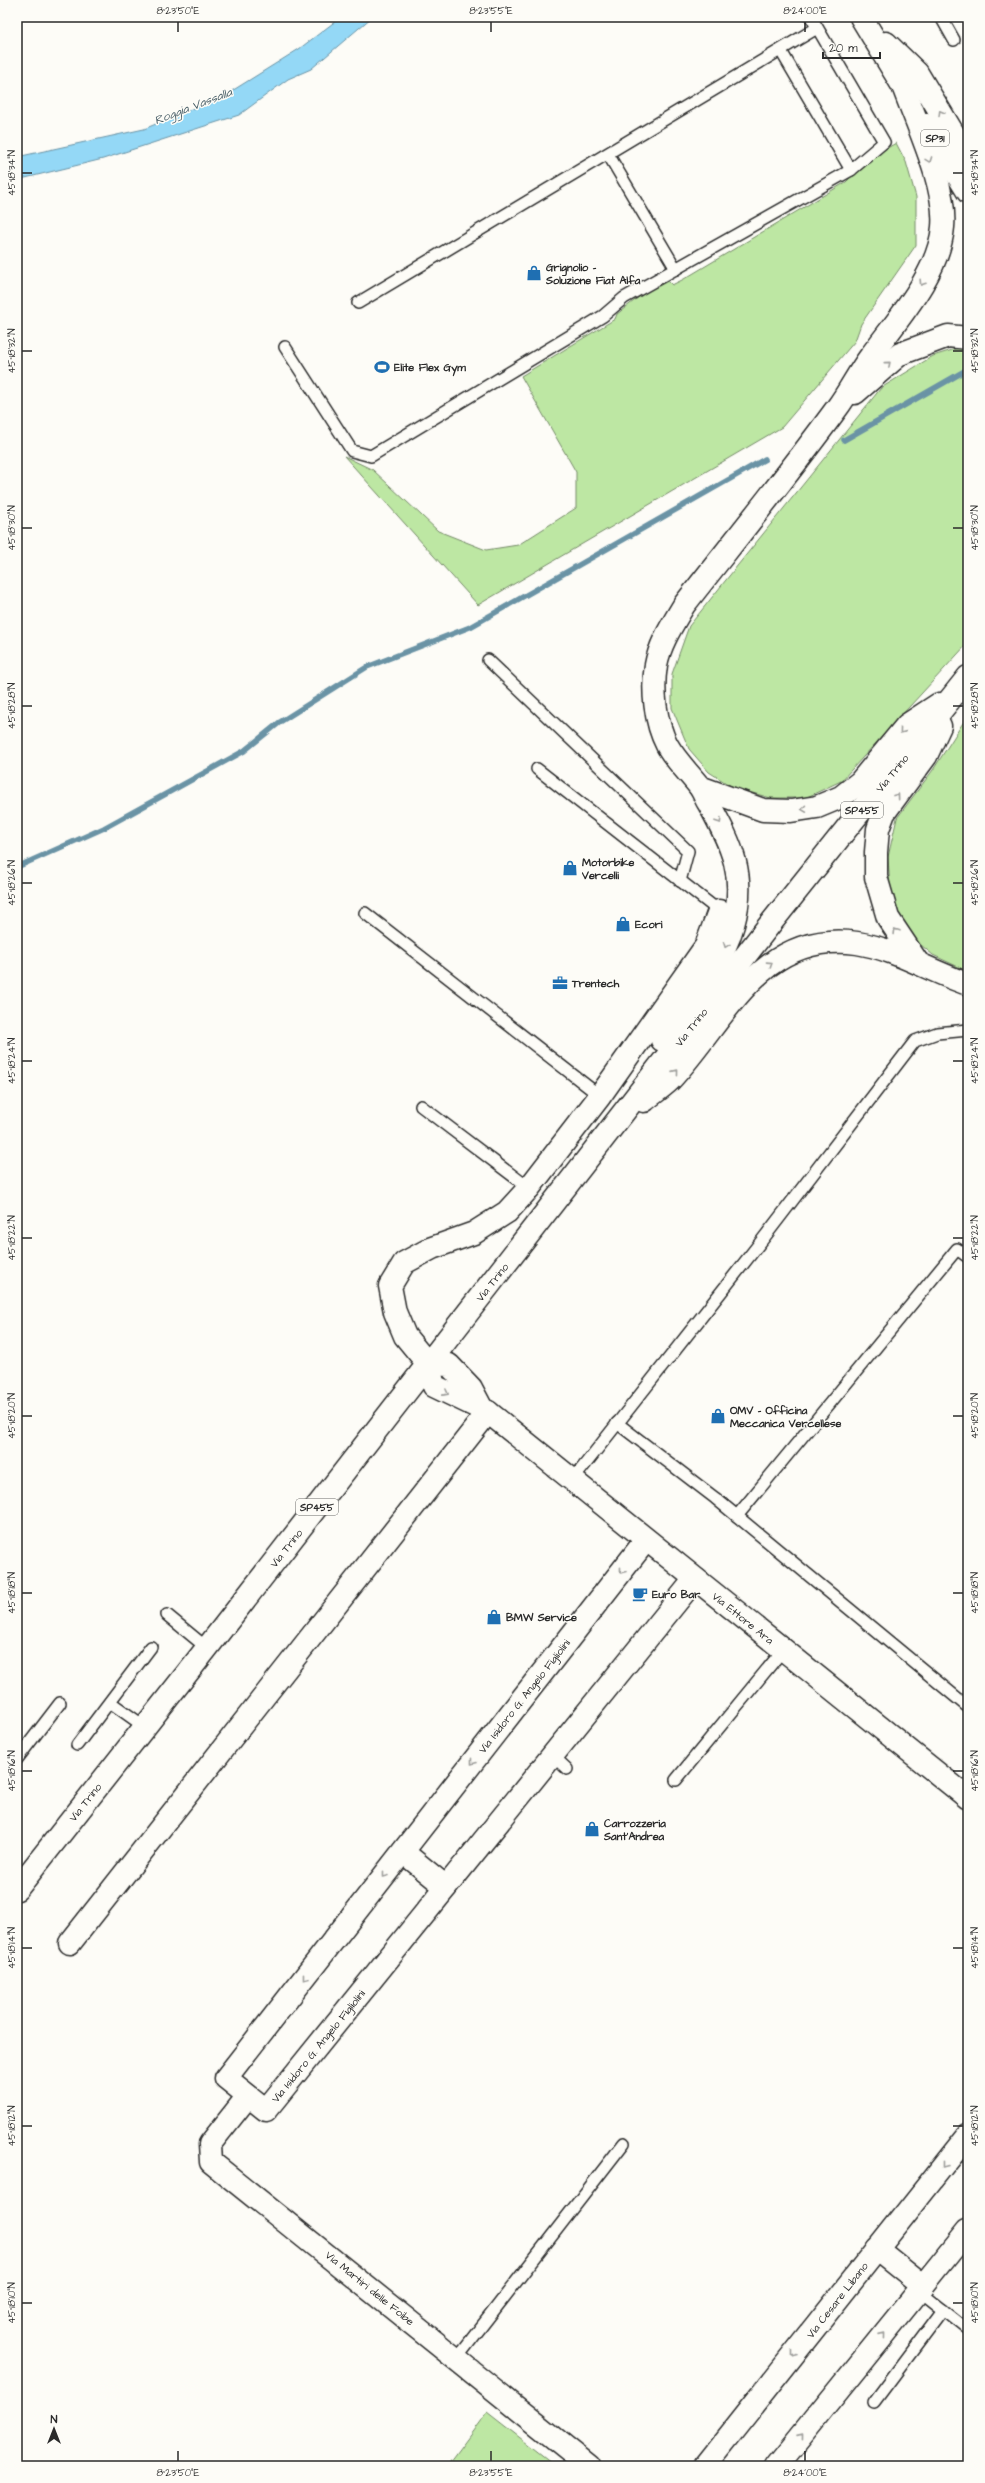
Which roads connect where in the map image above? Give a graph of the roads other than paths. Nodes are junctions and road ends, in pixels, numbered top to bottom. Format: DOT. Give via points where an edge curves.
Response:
graph roads {
  1 [pos="811,17"];
  2 [pos="941,17"];
  3 [pos="863,20"];
  4 [pos="817,28"];
  5 [pos="954,40"];
  6 [pos="781,51"];
  7 [pos="902,84"];
  8 [pos="608,154"];
  9 [pos="968,158"];
  10 [pos="851,170"];
  11 [pos="968,192"];
  12 [pos="676,269"];
  13 [pos="358,303"];
  14 [pos="968,338"];
  15 [pos="285,347"];
  16 [pos="837,408"];
  17 [pos="488,660"];
  18 [pos="962,685"];
  19 [pos="537,769"];
  20 [pos="700,787"];
  21 [pos="680,881"];
  22 [pos="719,911"];
  23 [pos="365,913"];
  24 [pos="918,963"];
  25 [pos="968,984"];
  26 [pos="968,1030"];
  27 [pos="600,1096"];
  28 [pos="421,1106"];
  29 [pos="615,1125"];
  30 [pos="529,1188"];
  31 [pos="968,1257"];
  32 [pos="428,1364"];
  33 [pos="485,1409"];
  34 [pos="617,1423"];
  35 [pos="572,1481"];
  36 [pos="737,1516"];
  37 [pos="646,1540"];
  38 [pos="694,1579"];
  39 [pos="167,1615"];
  40 [pos="151,1647"];
  41 [pos="207,1648"];
  42 [pos="783,1650"];
  43 [pos="110,1702"];
  44 [pos="60,1703"];
  45 [pos="968,1707"];
  46 [pos="145,1727"];
  47 [pos="77,1745"];
  48 [pos="17,1759"];
  49 [pos="676,1780"];
  50 [pos="968,1798"];
  51 [pos="403,1852"];
  52 [pos="446,1887"];
  53 [pos="17,1889"];
  54 [pos="70,1943"];
  55 [pos="248,2096"];
  56 [pos="968,2135"];
  57 [pos="624,2143"];
  58 [pos="968,2230"];
  59 [pos="877,2249"];
  60 [pos="921,2288"];
  61 [pos="943,2310"];
  62 [pos="968,2330"];
  63 [pos="457,2358"];
  64 [pos="874,2402"];
  65 [pos="589,2466"];
  66 [pos="705,2466"];
  67 [pos="777,2466"];
  1 -- 4 [label="lane"];
  2 -- 5 [label="lane"];
  3 -- 7 [label="street, SP31"];
  9 -- 3 [label="street, one-way" via="918,73"];
  4 -- 6 [label="lane"];
  4 -- 10 [label="lane" via="884,142"];
  6 -- 8 [label="lane"];
  6 -- 10 [label="lane"];
  7 -- 11 [label="street, SP31"];
  7 -- 16 [label="street, one-way" via="939,186 944,227 939,252 902,313"];
  8 -- 12 [label="lane"];
  8 -- 13 [label="lane"];
  10 -- 12 [label="lane"];
  12 -- 15 [label="lane" via="624,298 602,316 371,456 352,451"];
  16 -- 14 [label="street, one-way" via="900,354 948,336"];
  16 -- 20 [label="street" via="684,605 666,636 656,664 654,692 658,716 667,744 681,766"];
  17 -- 21 [label="lane" via="688,851"];
  18 -- 20 [label="street, one-way" via="907,725 860,782 841,797 817,807 791,811 763,810"];
  24 -- 18 [label="street, one-way" via="897,933 881,898 876,877 878,829 884,813 926,756"];
  18 -- 29 [label="street, Via Trino / SP455" via="767,928"];
  19 -- 21 [label="lane"];
  20 -- 29 [label="street, one-way" via="722,825 738,872 738,899 734,925 723,953 645,1062"];
  21 -- 22 [label="lane"];
  22 -- 27 [label="street" via="706,946"];
  23 -- 27 [label="lane"];
  24 -- 25 [label="street" via="940,975"];
  29 -- 24 [label="street, one-way" via="669,1080 751,979 769,964 791,952 833,942 857,944"];
  26 -- 34 [label="lane" via="937,1033 915,1041 764,1239"];
  27 -- 30 [label="street"];
  28 -- 30 [label="lane"];
  29 -- 32 [label="street, Via Trino / SP455"];
  30 -- 32 [label="street" via="506,1212 474,1233 432,1248 404,1263 390,1286 395,1312 405,1336"];
  31 -- 36 [label="lane" via="957,1248"];
  32 -- 33 [label="street, Via Ettore Ara" via="434,1386 460,1400"];
  32 -- 41 [label="street, Via Trino / SP455"];
  33 -- 35 [label="street, Via Ettore Ara"];
  33 -- 54 [label="street"];
  34 -- 35 [label="lane"];
  34 -- 36 [label="lane"];
  35 -- 37 [label="street, Via Ettore Ara"];
  36 -- 45 [label="lane"];
  37 -- 38 [label="street, Via Ettore Ara"];
  37 -- 51 [label="street, Via Isidoro G. Angelo Figliolini, one-way"];
  38 -- 42 [label="street, Via Ettore Ara"];
  38 -- 52 [label="street, Via Isidoro G. Angelo Figliolini" via="560,1762"];
  39 -- 41 [label="lane"];
  40 -- 43 [label="lane"];
  41 -- 46 [label="street, Via Trino / SP455"];
  42 -- 49 [label="lane"];
  42 -- 50 [label="street, Via Ettore Ara"];
  43 -- 46 [label="lane"];
  43 -- 47 [label="lane"];
  44 -- 48 [label="lane"];
  46 -- 53 [label="street, Via Trino / SP455"];
  51 -- 52 [label="street"];
  51 -- 55 [label="street, Via Isidoro G. Angelo Figliolini, one-way" via="226,2078"];
  52 -- 55 [label="street, Via Isidoro G. Angelo Figliolini" via="266,2110"];
  55 -- 63 [label="street, Via Martiri delle Foibe" via="210,2144 211,2162"];
  56 -- 59 [label="street, Via Cesare Libano, one-way"];
  57 -- 63 [label="lane"];
  58 -- 60 [label="street"];
  59 -- 60 [label="street"];
  59 -- 66 [label="street, Via Cesare Libano, one-way"];
  60 -- 61 [label="lane"];
  67 -- 60 [label="street, one-way"];
  61 -- 62 [label="lane"];
  61 -- 64 [label="lane"];
  63 -- 65 [label="street, Via Martiri delle Foibe"];
}
